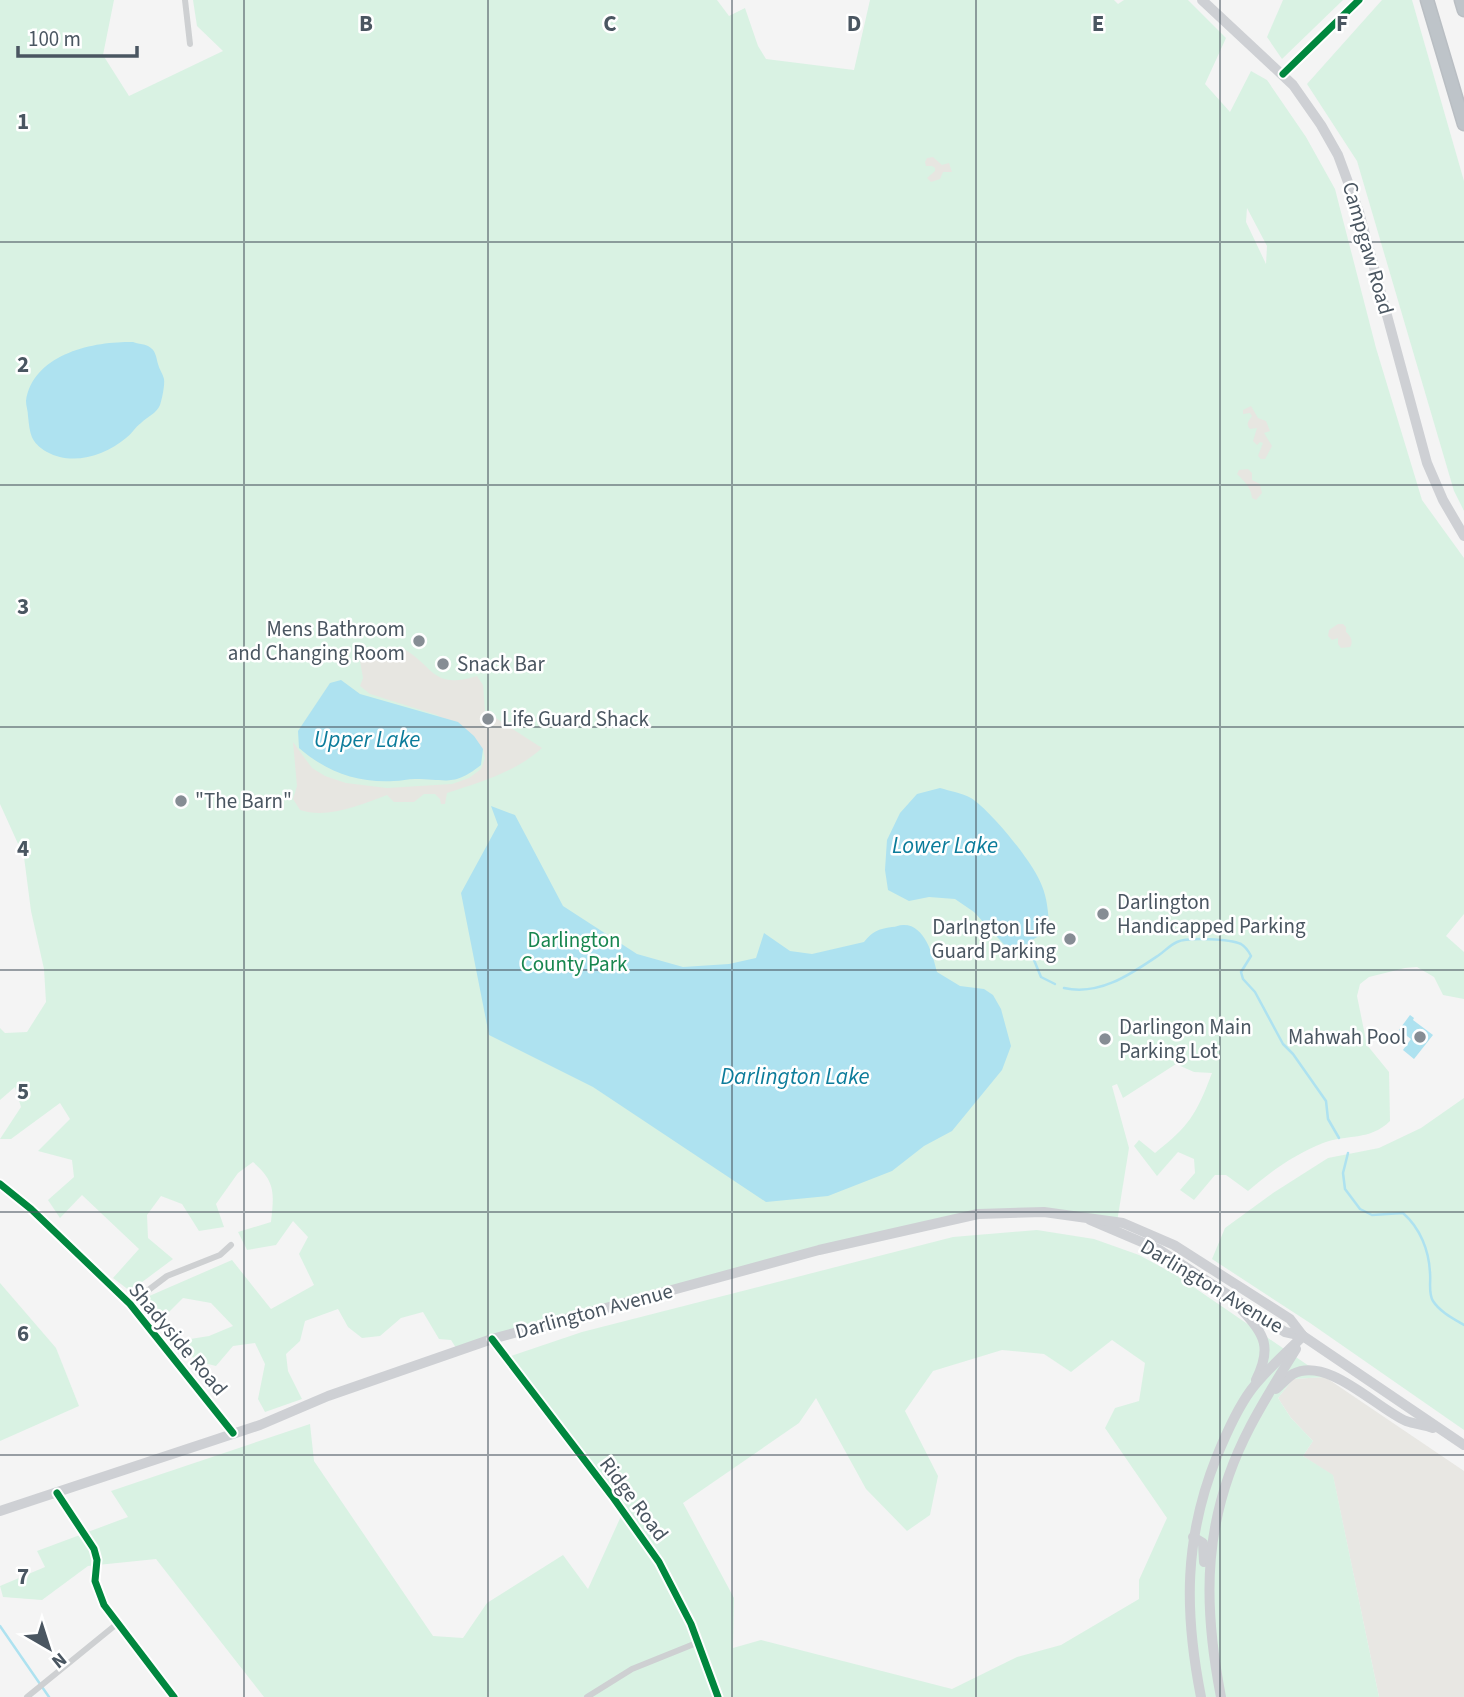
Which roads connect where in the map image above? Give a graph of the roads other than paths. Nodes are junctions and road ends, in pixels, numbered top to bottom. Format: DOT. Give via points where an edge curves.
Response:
graph roads {
  1 [pos="185,0"];
  2 [pos="1202,0"];
  3 [pos="1359,0"];
  4 [pos="1427,0"];
  5 [pos="1461,0"];
  6 [pos="1464,10"];
  7 [pos="190,44"];
  8 [pos="1283,74"];
  9 [pos="1464,124"];
  10 [pos="1464,536"];
  11 [pos="0,1184"];
  12 [pos="1083,1217"];
  13 [pos="231,1245"];
  14 [pos="1232,1299"];
  15 [pos="130,1304"];
  16 [pos="1303,1336"];
  17 [pos="492,1339"];
  18 [pos="1253,1387"];
  19 [pos="1249,1428"];
  20 [pos="1441,1429"];
  21 [pos="233,1433"];
  22 [pos="1464,1445"];
  23 [pos="57,1493"];
  24 [pos="0,1511"];
  25 [pos="1217,1518"];
  26 [pos="1193,1537"];
  27 [pos="1208,1602"];
  28 [pos="118,1623"];
  29 [pos="699,1642"];
  30 [pos="591,1696"];
  31 [pos="27,1697"];
  32 [pos="174,1697"];
  33 [pos="718,1697"];
  34 [pos="1201,1697"];
  35 [pos="1221,1697"];
  1 -- 7 [label="street"];
  2 -- 8 [label="main road, Campgaw Road"];
  3 -- 8 [label="street"];
  4 -- 9 [label="highway"];
  5 -- 6 [label="highway"];
  8 -- 10 [label="main road, Campgaw Road" via="1321,125 1346,173 1427,463"];
  11 -- 15 [label="street, Shadyside Road"];
  12 -- 14 [label="main road, Darlington Avenue" via="1158,1249"];
  12 -- 16 [label="main road, Darlington Avenue" via="1123,1223 1174,1245 1290,1320"];
  12 -- 17 [label="main road, Darlington Avenue" via="1000,1212 956,1217"];
  13 -- 15 [label="street" via="220,1255 167,1276"];
  14 -- 16 [label="main road, Darlington Avenue" via="1285,1332"];
  14 -- 18 [label="main road" via="1263,1336 1265,1356"];
  15 -- 21 [label="street, Shadyside Road"];
  16 -- 18 [label="main road"];
  16 -- 19 [label="main road"];
  16 -- 20 [label="main road, Darlington Avenue"];
  17 -- 21 [label="main road, Darlington Avenue"];
  17 -- 29 [label="main road, Ridge Road" via="659,1562"];
  18 -- 26 [label="main road" via="1206,1484"];
  19 -- 20 [label="main road" via="1276,1389 1306,1370 1323,1371 1406,1421"];
  19 -- 25 [label="main road"];
  20 -- 22 [label="main road, Darlington Avenue"];
  21 -- 23 [label="main road, Darlington Avenue"];
  23 -- 24 [label="main road, Darlington Avenue"];
  23 -- 28 [label="street" via="94,1549 95,1581"];
  25 -- 26 [label="main road"];
  25 -- 27 [label="main road"];
  26 -- 27 [label="main road" via="1203,1543 1203,1590"];
  26 -- 34 [label="main road" via="1190,1631"];
  27 -- 35 [label="main road"];
  28 -- 31 [label="street"];
  28 -- 32 [label="street"];
  29 -- 30 [label="street" via="632,1669"];
  29 -- 33 [label="main road, Ridge Road"];
}
